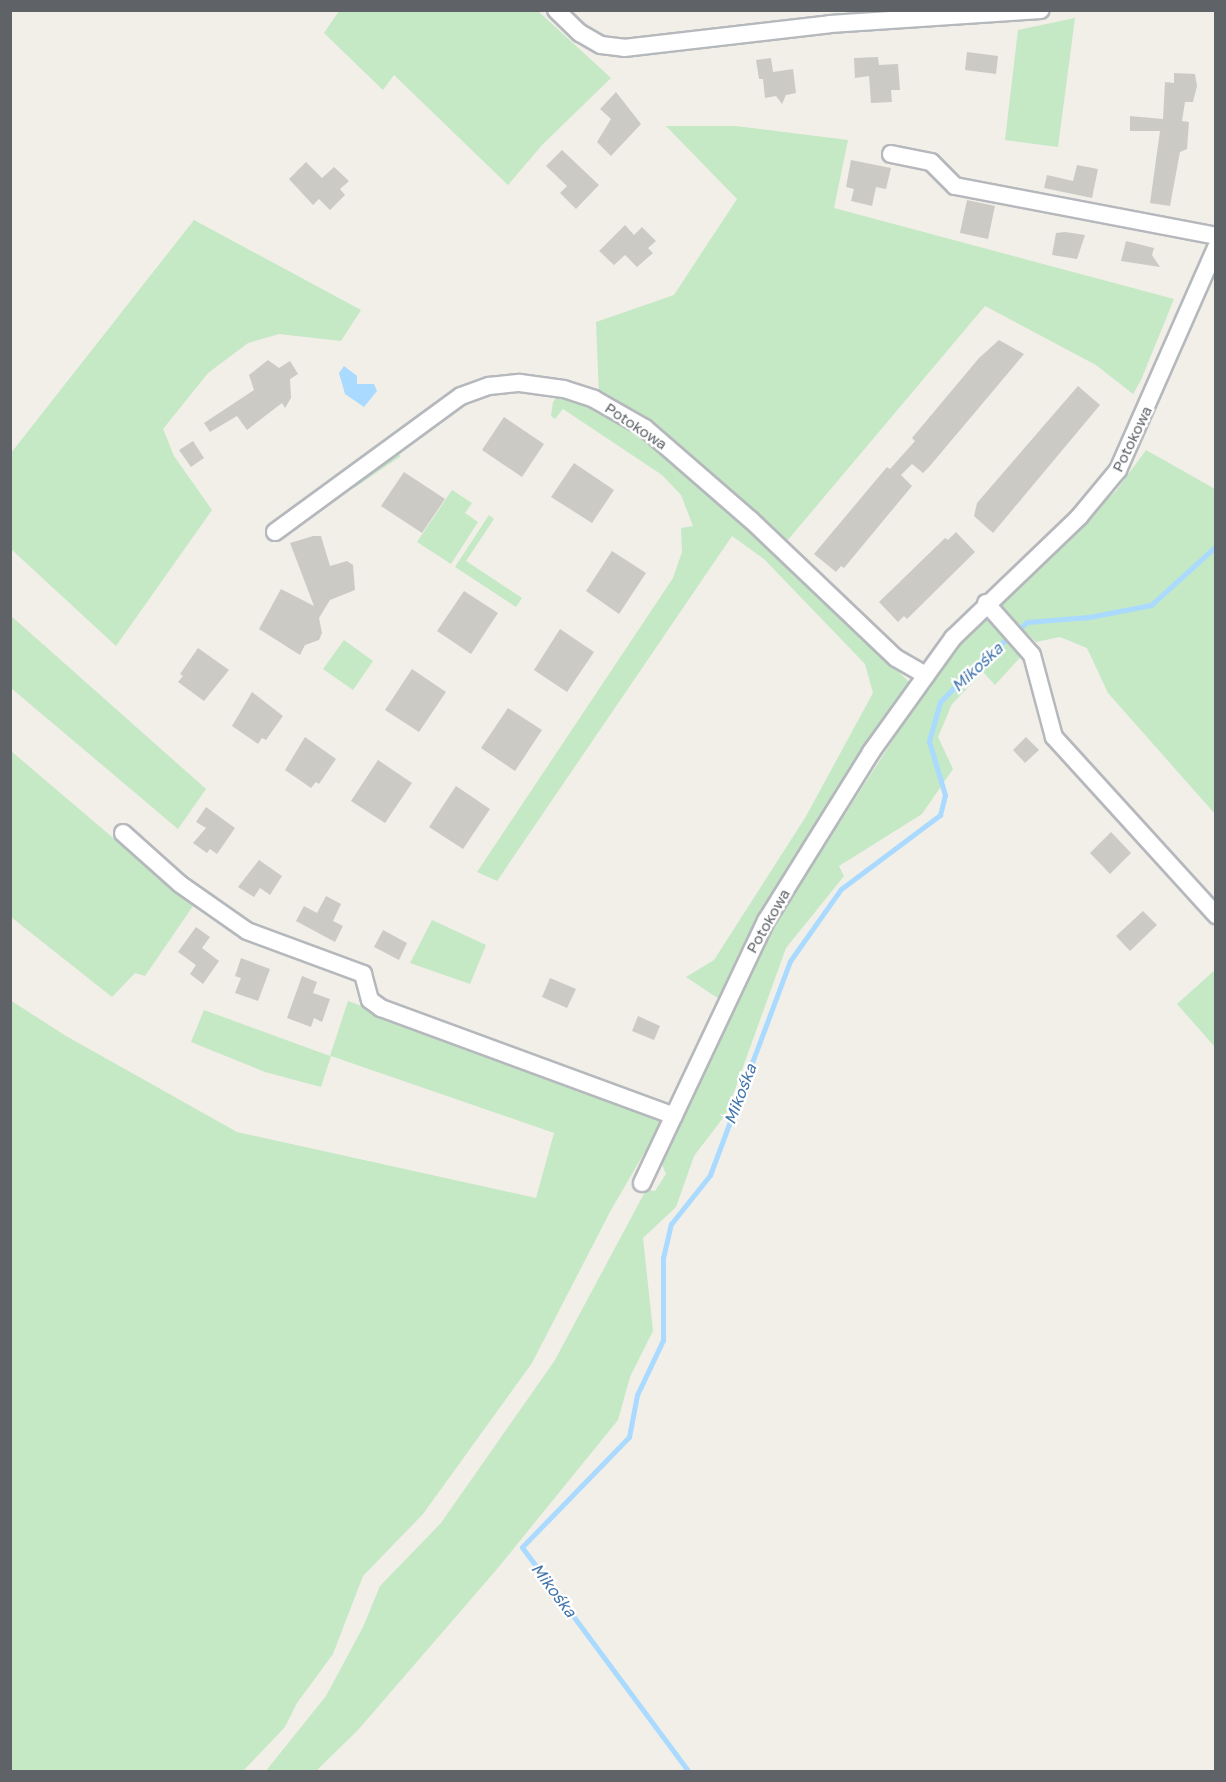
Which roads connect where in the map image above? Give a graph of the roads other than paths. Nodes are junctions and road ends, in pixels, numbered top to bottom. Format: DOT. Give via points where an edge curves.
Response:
graph roads {
  1 [pos="556,10"];
  2 [pos="1041,10"];
  3 [pos="891,154"];
  4 [pos="1215,236"];
  5 [pos="1215,248"];
  6 [pos="275,532"];
  7 [pos="986,603"];
  8 [pos="924,674"];
  9 [pos="123,833"];
  10 [pos="1215,915"];
  11 [pos="674,1116"];
  12 [pos="642,1183"];
  1 -- 2 [label="street" via="580,33 601,45 624,48 830,24"];
  3 -- 4 [label="street" via="931,162 955,186"];
  5 -- 7 [label="street, Potokowa" via="1118,470 1079,517"];
  6 -- 8 [label="street, Potokowa" via="461,396 489,386 520,382 564,389 603,403 645,428 751,520 896,657"];
  7 -- 8 [label="street, Potokowa"];
  7 -- 10 [label="street" via="1032,655 1054,737"];
  8 -- 11 [label="street, Potokowa" via="766,921"];
  9 -- 11 [label="street" via="180,884 247,931 363,974 370,1000 381,1008"];
  11 -- 12 [label="street, Potokowa"];
}
